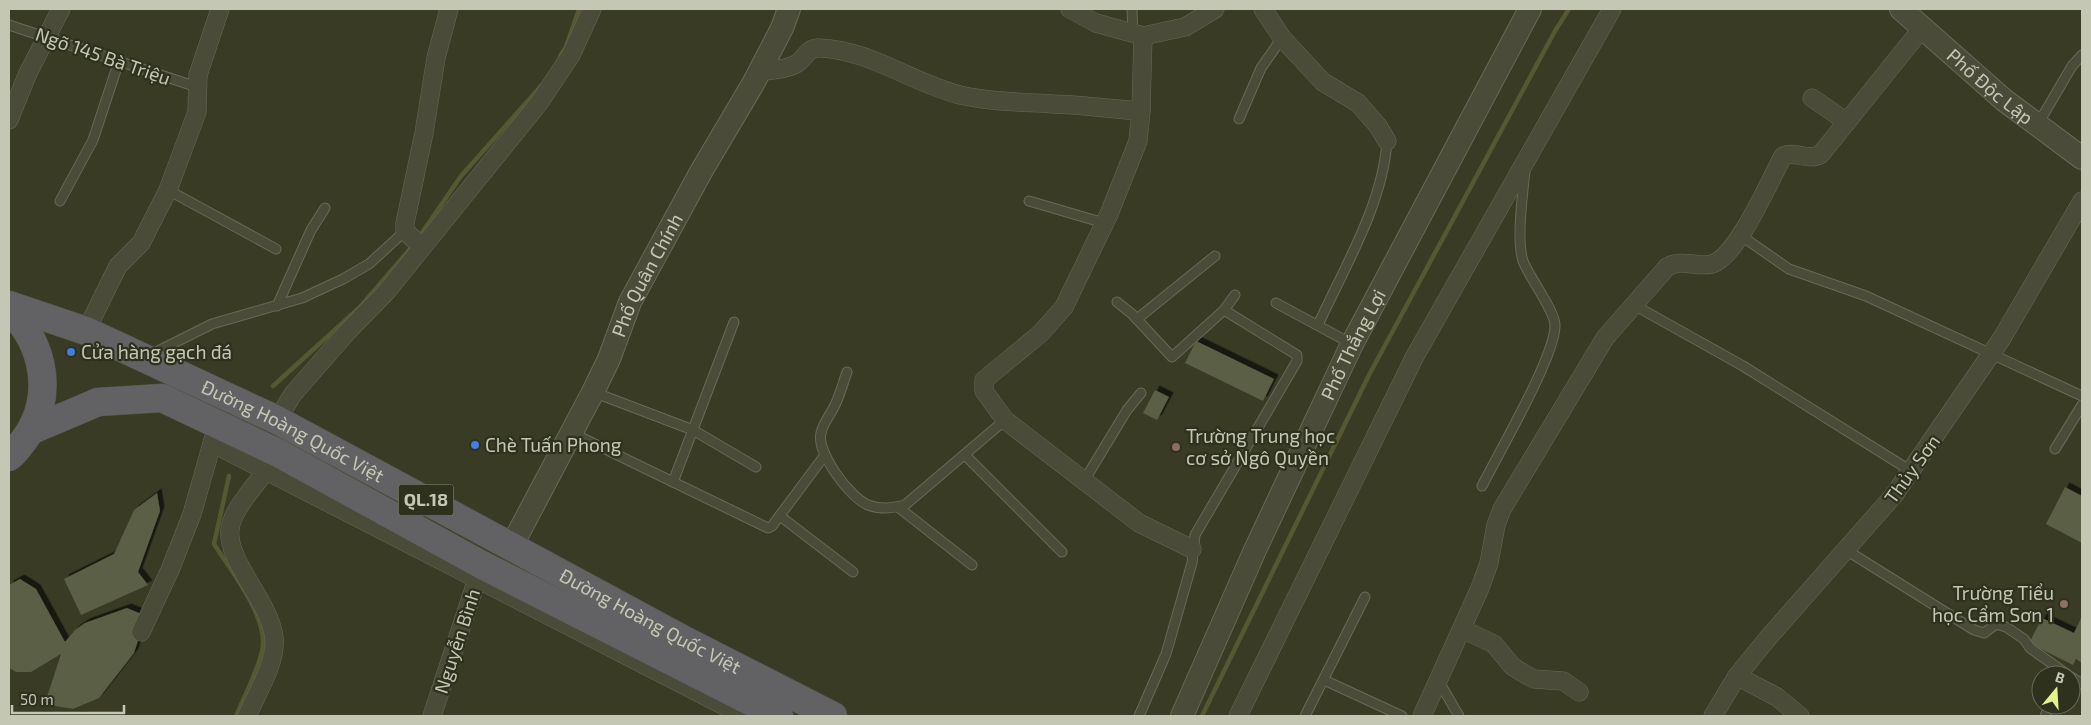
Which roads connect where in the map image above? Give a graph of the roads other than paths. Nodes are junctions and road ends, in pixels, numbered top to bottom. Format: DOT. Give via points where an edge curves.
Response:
graph roads {
  1 [pos="61,9"];
  2 [pos="220,9"];
  3 [pos="449,9"];
  4 [pos="592,9"];
  5 [pos="788,9"];
  6 [pos="1070,9"];
  7 [pos="1132,9"];
  8 [pos="1215,9"];
  9 [pos="1263,9"];
  10 [pos="1530,9"];
  11 [pos="1612,9"];
  12 [pos="1901,9"];
  13 [pos="9,24"];
  14 [pos="1923,28"];
  15 [pos="1138,35"];
  16 [pos="46,37"];
  17 [pos="1282,38"];
  18 [pos="2082,55"];
  19 [pos="119,61"];
  20 [pos="759,72"];
  21 [pos="197,87"];
  22 [pos="1812,98"];
  23 [pos="1141,112"];
  24 [pos="1239,119"];
  25 [pos="9,120"];
  26 [pos="1847,122"];
  27 [pos="2038,125"];
  28 [pos="1387,141"];
  29 [pos="1526,157"];
  30 [pos="2082,158"];
  31 [pos="168,190"];
  32 [pos="60,201"];
  33 [pos="1029,201"];
  34 [pos="2082,201"];
  35 [pos="325,208"];
  36 [pos="1104,223"];
  37 [pos="1740,235"];
  38 [pos="414,241"];
  39 [pos="276,249"];
  40 [pos="1215,256"];
  41 [pos="1235,295"];
  42 [pos="1117,302"];
  43 [pos="1276,303"];
  44 [pos="9,305"];
  45 [pos="1634,305"];
  46 [pos="277,306"];
  47 [pos="9,310"];
  48 [pos="1224,310"];
  49 [pos="1137,319"];
  50 [pos="734,322"];
  51 [pos="1318,325"];
  52 [pos="86,331"];
  53 [pos="1352,344"];
  54 [pos="1991,354"];
  55 [pos="145,357"];
  56 [pos="847,372"];
  57 [pos="593,392"];
  58 [pos="1141,394"];
  59 [pos="2082,396"];
  60 [pos="2082,405"];
  61 [pos="277,420"];
  62 [pos="1005,420"];
  63 [pos="32,430"];
  64 [pos="693,430"];
  65 [pos="215,433"];
  66 [pos="572,433"];
  67 [pos="2055,448"];
  68 [pos="825,455"];
  69 [pos="965,455"];
  70 [pos="9,457"];
  71 [pos="272,462"];
  72 [pos="756,467"];
  73 [pos="1911,472"];
  74 [pos="1084,481"];
  75 [pos="673,482"];
  76 [pos="1482,486"];
  77 [pos="898,507"];
  78 [pos="780,516"];
  79 [pos="512,545"];
  80 [pos="1192,550"];
  81 [pos="1846,550"];
  82 [pos="1062,552"];
  83 [pos="972,565"];
  84 [pos="479,572"];
  85 [pos="852,572"];
  86 [pos="1365,597"];
  87 [pos="1462,629"];
  88 [pos="141,632"];
  89 [pos="2053,665"];
  90 [pos="1737,676"];
  91 [pos="1324,680"];
  92 [pos="1438,680"];
  93 [pos="1579,692"];
  94 [pos="437,714"];
  95 [pos="247,716"];
  96 [pos="744,716"];
  97 [pos="779,716"];
  98 [pos="833,716"];
  99 [pos="1139,716"];
  100 [pos="1182,716"];
  101 [pos="1238,716"];
  102 [pos="1305,716"];
  103 [pos="1402,716"];
  104 [pos="1422,716"];
  105 [pos="1459,716"];
  106 [pos="1712,716"];
  107 [pos="1800,716"];
  1 -- 16 [label="street"];
  2 -- 21 [label="street"];
  3 -- 38 [label="street" via="436,58"];
  4 -- 38 [label="street" via="571,55 539,103"];
  5 -- 20 [label="street, Phố Quân Chính"];
  6 -- 15 [label="street" via="1096,23"];
  7 -- 15 [label="lane"];
  8 -- 15 [label="street" via="1185,27"];
  9 -- 17 [label="street"];
  10 -- 53 [label="street, Phố Thắng Lợi"];
  11 -- 29 [label="street"];
  12 -- 14 [label="street, Phố Độc Lập"];
  13 -- 16 [label="lane, Ngõ 145 Bà Triệu"];
  14 -- 26 [label="street"];
  14 -- 27 [label="street, Phố Độc Lập" via="2004,100"];
  15 -- 23 [label="street"];
  16 -- 19 [label="lane, Ngõ 145 Bà Triệu"];
  16 -- 25 [label="street"];
  17 -- 24 [label="lane" via="1261,68"];
  17 -- 28 [label="street" via="1323,82 1358,103"];
  18 -- 27 [label="lane" via="2072,66"];
  19 -- 21 [label="lane, Ngõ 145 Bà Triệu"];
  19 -- 32 [label="lane" via="93,140"];
  20 -- 23 [label="street" via="791,66 810,50 819,48 873,60 924,84 960,94 1025,104"];
  20 -- 57 [label="street, Phố Quân Chính" via="630,302"];
  21 -- 31 [label="street" via="197,112"];
  22 -- 26 [label="street"];
  23 -- 36 [label="street" via="1138,141"];
  26 -- 37 [label="street" via="1817,157 1783,156"];
  27 -- 30 [label="street, Phố Độc Lập"];
  28 -- 51 [label="lane" via="1386,164 1372,206"];
  29 -- 76 [label="lane" via="1522,259 1556,322 1555,335 1543,366"];
  29 -- 101 [label="street" via="1415,356"];
  31 -- 39 [label="lane"];
  31 -- 52 [label="street" via="141,243 118,266"];
  33 -- 36 [label="lane"];
  34 -- 54 [label="street, Thủy Sơn"];
  35 -- 46 [label="lane" via="311,230"];
  36 -- 62 [label="street" via="1064,307 1041,333 984,380 984,391"];
  37 -- 45 [label="street" via="1722,260 1711,264 1680,263 1667,267"];
  37 -- 54 [label="lane" via="1789,268 1866,296"];
  38 -- 46 [label="lane" via="302,298"];
  38 -- 61 [label="street" via="387,291 293,394"];
  40 -- 49 [label="lane"];
  41 -- 48 [label="lane"];
  42 -- 49 [label="lane"];
  43 -- 51 [label="lane"];
  44 -- 52 [label="highway, Đường Hoàng Quốc Việt / QL.18"];
  45 -- 73 [label="lane" via="1743,366"];
  45 -- 87 [label="street" via="1590,361 1502,509 1489,564"];
  46 -- 55 [label="lane" via="212,324"];
  47 -- 63 [label="highway, QL.18" via="36,346 43,374 41,403"];
  48 -- 49 [label="lane" via="1172,357"];
  48 -- 80 [label="lane" via="1297,355 1297,361 1195,535"];
  50 -- 64 [label="lane"];
  51 -- 53 [label="lane"];
  52 -- 55 [label="highway, Đường Hoàng Quốc Việt / QL.18"];
  53 -- 100 [label="street, Phố Thắng Lợi" via="1255,550"];
  54 -- 59 [label="lane"];
  54 -- 73 [label="street, Thủy Sơn"];
  55 -- 61 [label="highway, Đường Hoàng Quốc Việt / QL.18"];
  56 -- 68 [label="lane" via="820,434"];
  57 -- 64 [label="lane"];
  57 -- 66 [label="street, Phố Quân Chính"];
  58 -- 74 [label="lane" via="1127,410"];
  60 -- 67 [label="lane"];
  61 -- 79 [label="highway, Đường Hoàng Quốc Việt / QL.18"];
  62 -- 69 [label="lane"];
  62 -- 74 [label="street"];
  63 -- 65 [label="highway, Đường Hoàng Quốc Việt / QL.18" via="98,402 162,398"];
  63 -- 70 [label="highway, QL.18"];
  64 -- 72 [label="lane"];
  64 -- 75 [label="lane"];
  65 -- 71 [label="highway, Đường Hoàng Quốc Việt / QL.18"];
  65 -- 88 [label="street" via="192,514"];
  66 -- 75 [label="lane"];
  66 -- 79 [label="street, Phố Quân Chính"];
  68 -- 77 [label="lane" via="848,489 865,504 889,509"];
  68 -- 78 [label="lane"];
  69 -- 77 [label="lane" via="906,505"];
  69 -- 82 [label="lane"];
  71 -- 84 [label="highway, Đường Hoàng Quốc Việt / QL.18"];
  71 -- 95 [label="street" via="238,507 230,527 230,544 263,603 274,637 268,666"];
  73 -- 81 [label="street, Thủy Sơn"];
  74 -- 80 [label="street" via="1139,523"];
  75 -- 78 [label="lane" via="768,528"];
  77 -- 83 [label="lane"];
  78 -- 85 [label="lane"];
  79 -- 98 [label="highway, Đường Hoàng Quốc Việt / QL.18" via="686,641"];
  80 -- 99 [label="lane" via="1192,563 1166,654"];
  81 -- 89 [label="lane" via="1974,630 1984,633 1996,624 2006,627"];
  81 -- 90 [label="street, Thủy Sơn"];
  84 -- 94 [label="street, Nguyễn Bình"];
  84 -- 96 [label="street"];
  84 -- 97 [label="highway, Đường Hoàng Quốc Việt / QL.18"];
  86 -- 91 [label="lane"];
  87 -- 92 [label="street"];
  87 -- 93 [label="street" via="1494,644 1512,666 1534,679 1563,681"];
  90 -- 106 [label="street, Thủy Sơn"];
  90 -- 107 [label="street" via="1777,697"];
  91 -- 102 [label="lane"];
  91 -- 103 [label="lane"];
  92 -- 104 [label="street"];
  92 -- 105 [label="lane"];
}
